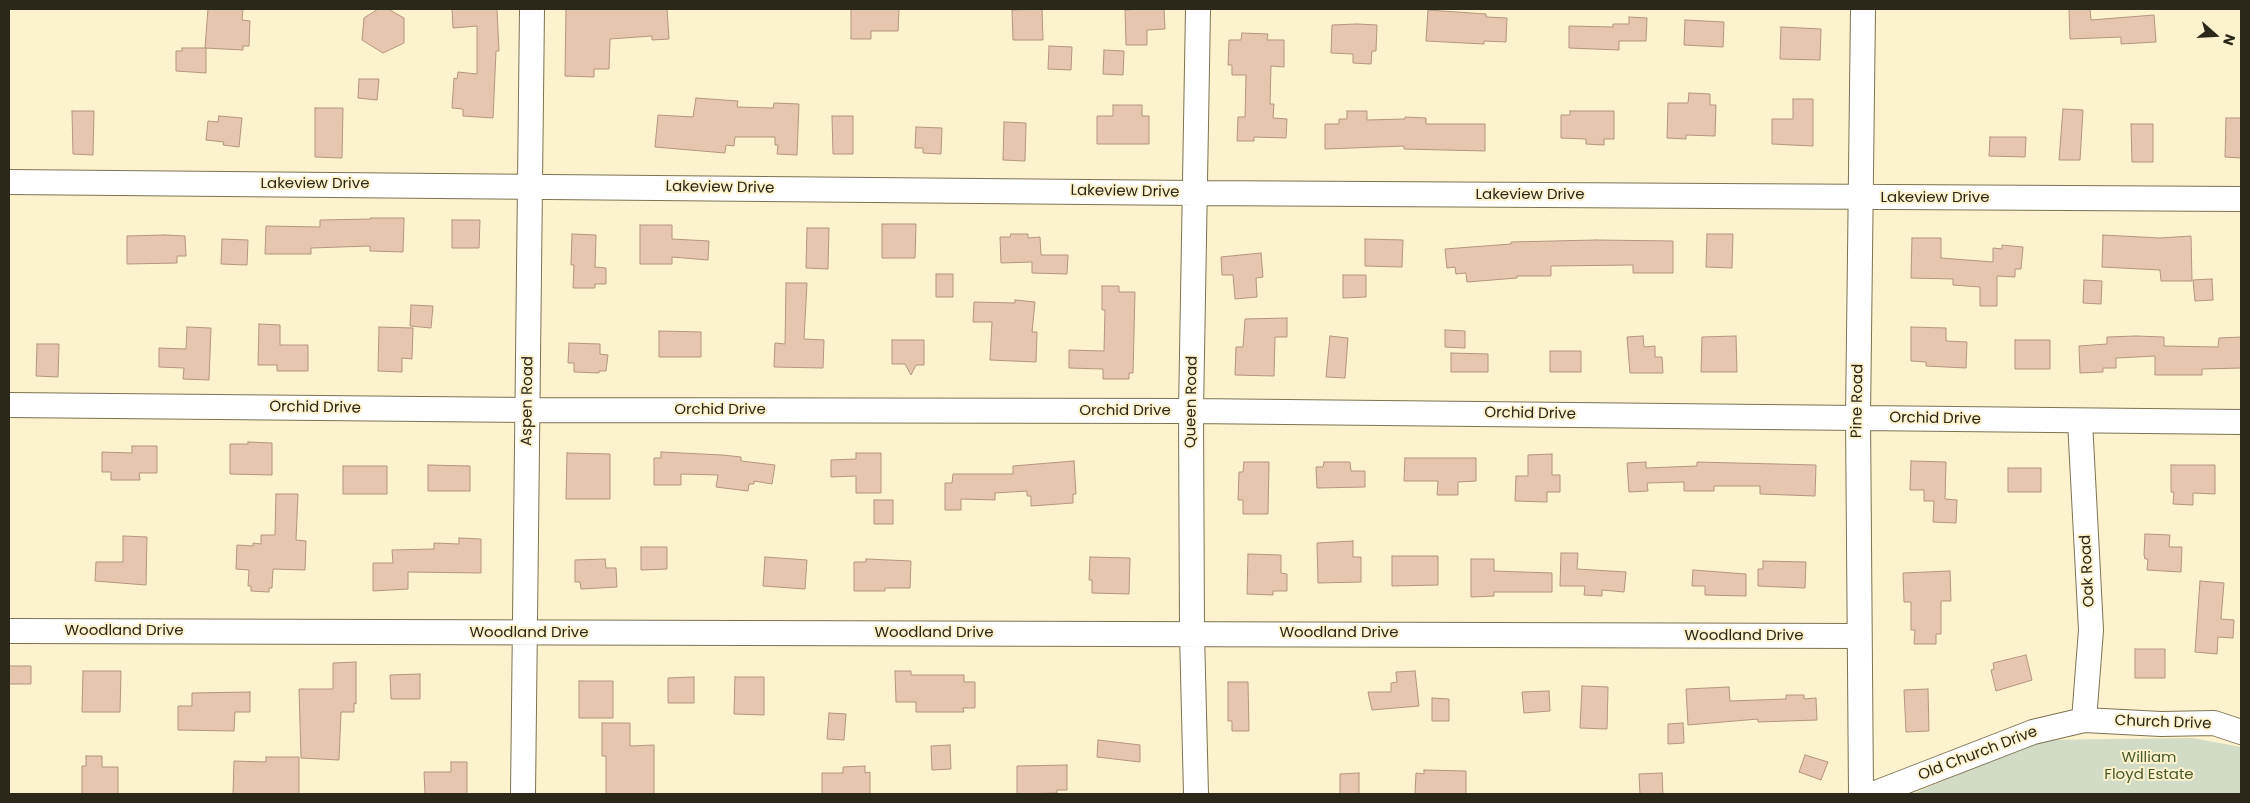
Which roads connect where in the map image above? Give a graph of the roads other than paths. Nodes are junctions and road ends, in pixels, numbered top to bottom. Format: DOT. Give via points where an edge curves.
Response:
graph roads {
  1 [pos="532,9"];
  2 [pos="1198,9"];
  3 [pos="1863,9"];
  4 [pos="9,182"];
  5 [pos="531,186"];
  6 [pos="1195,193"];
  7 [pos="1861,198"];
  8 [pos="2241,199"];
  9 [pos="9,405"];
  10 [pos="527,410"];
  11 [pos="1191,411"];
  12 [pos="1858,417"];
  13 [pos="2080,421"];
  14 [pos="2241,422"];
  15 [pos="9,631"];
  16 [pos="526,633"];
  17 [pos="1192,633"];
  18 [pos="1859,636"];
  19 [pos="2084,720"];
  20 [pos="2241,732"];
  21 [pos="523,794"];
  22 [pos="1196,794"];
  23 [pos="1861,794"];
  24 [pos="1873,794"];
  1 -- 5 [label="street, Aspen Road"];
  2 -- 6 [label="street, Queen Road"];
  3 -- 7 [label="street, Pine Road"];
  4 -- 5 [label="street, Lakeview Drive"];
  5 -- 6 [label="street, Lakeview Drive"];
  5 -- 10 [label="street, Aspen Road"];
  6 -- 7 [label="street, Lakeview Drive"];
  6 -- 11 [label="street, Queen Road"];
  7 -- 8 [label="street, Lakeview Drive"];
  7 -- 12 [label="street, Pine Road"];
  9 -- 10 [label="street, Orchid Drive"];
  10 -- 11 [label="street, Orchid Drive"];
  10 -- 16 [label="street, Aspen Road"];
  11 -- 12 [label="street, Orchid Drive"];
  11 -- 17 [label="street, Queen Road"];
  12 -- 13 [label="street, Orchid Drive"];
  12 -- 18 [label="street, Pine Road"];
  13 -- 14 [label="street, Orchid Drive"];
  13 -- 19 [label="street, Oak Road" via="2091,630"];
  15 -- 16 [label="street, Woodland Drive"];
  16 -- 17 [label="street, Woodland Drive"];
  16 -- 21 [label="street, Aspen Road"];
  17 -- 18 [label="street, Woodland Drive"];
  17 -- 22 [label="street, Queen Road"];
  18 -- 23 [label="street, Pine Road"];
  19 -- 20 [label="street, Church Drive" via="2214,724"];
  19 -- 24 [label="street, Old Church Drive" via="2033,732"];
}
